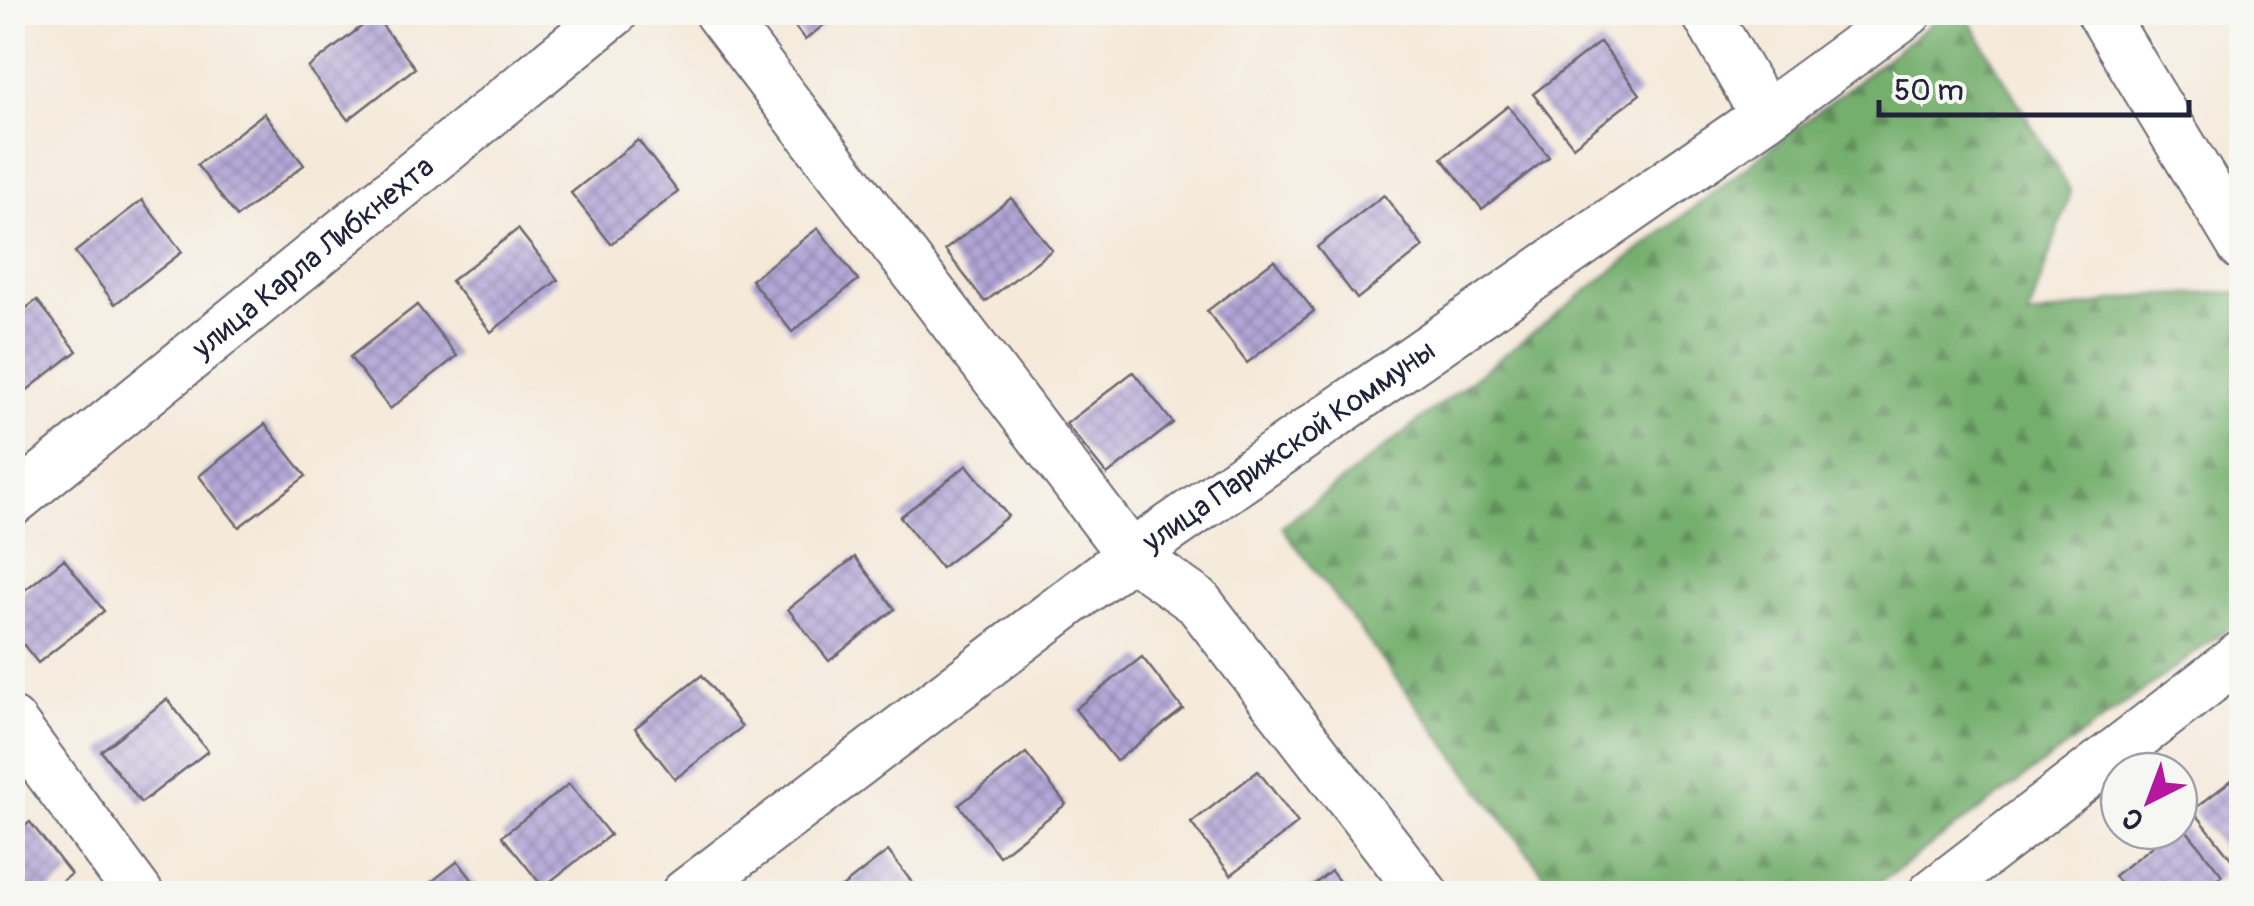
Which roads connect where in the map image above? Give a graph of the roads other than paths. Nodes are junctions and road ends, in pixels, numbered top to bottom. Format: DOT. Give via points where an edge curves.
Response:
graph roads {
  1 [pos="614,12"];
  2 [pos="718,12"];
  3 [pos="1705,12"];
  4 [pos="1908,12"];
  5 [pos="2100,12"];
  6 [pos="1765,116"];
  7 [pos="2242,246"];
  8 [pos="12,502"];
  9 [pos="1131,556"];
  10 [pos="2242,655"];
  11 [pos="12,722"];
  12 [pos="139,894"];
  13 [pos="684,894"];
  14 [pos="1424,894"];
  15 [pos="1932,894"];
  1 -- 8 [label="street, улица Карла Либкнехта"];
  2 -- 9 [label="street"];
  3 -- 6 [label="street"];
  4 -- 6 [label="street, улица Парижской Коммуны"];
  5 -- 7 [label="street"];
  6 -- 9 [label="street, улица Парижской Коммуны"];
  9 -- 13 [label="street, улица Парижской Коммуны"];
  9 -- 14 [label="street" via="1198,602"];
  10 -- 15 [label="street"];
  11 -- 12 [label="street"];
}
